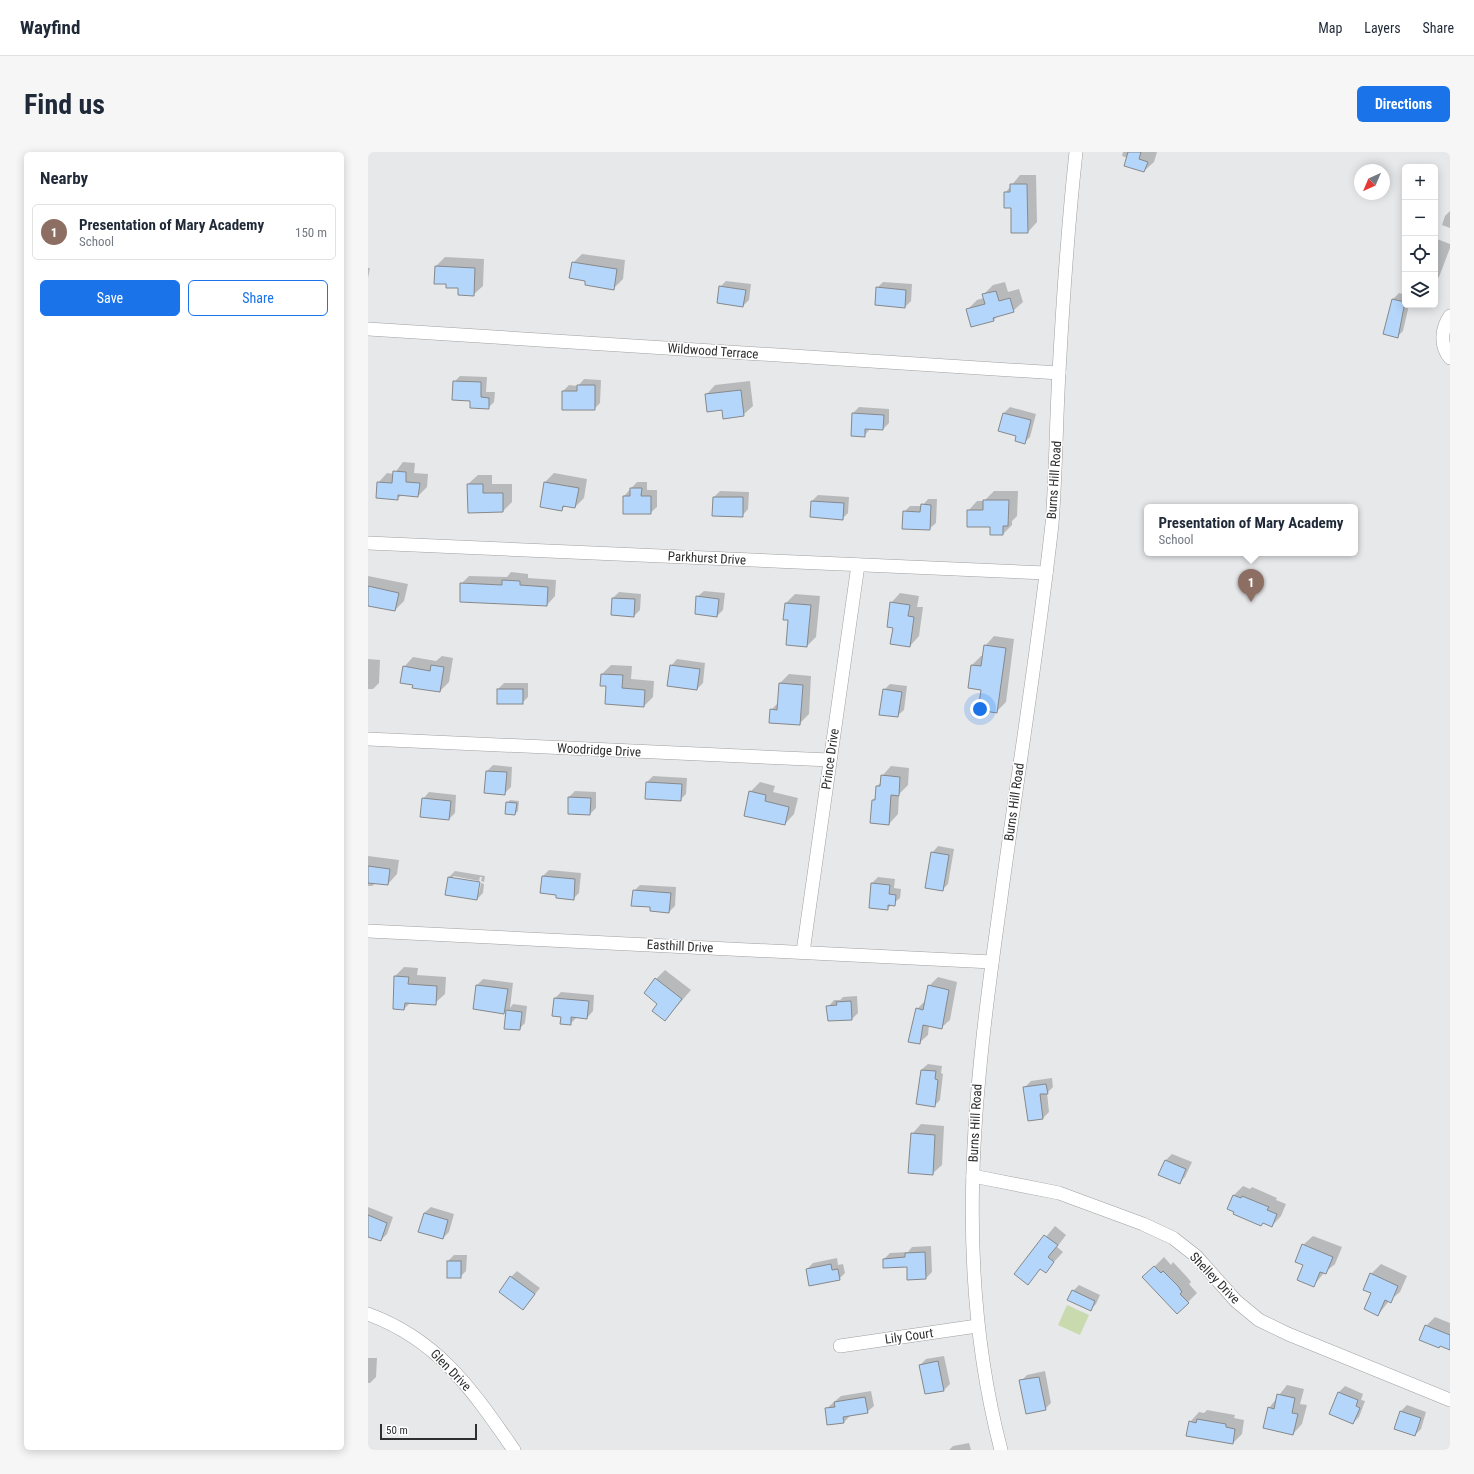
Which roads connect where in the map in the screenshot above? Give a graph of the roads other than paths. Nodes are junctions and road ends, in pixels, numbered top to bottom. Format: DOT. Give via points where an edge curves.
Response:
graph roads {
  1 [pos="1076,152"];
  2 [pos="1450,316"];
  3 [pos="368,329"];
  4 [pos="1450,358"];
  5 [pos="1059,373"];
  6 [pos="368,543"];
  7 [pos="858,565"];
  8 [pos="1046,573"];
  9 [pos="368,739"];
  10 [pos="830,760"];
  11 [pos="368,931"];
  12 [pos="803,952"];
  13 [pos="992,962"];
  14 [pos="973,1176"];
  15 [pos="368,1314"];
  16 [pos="977,1326"];
  17 [pos="840,1346"];
  18 [pos="1450,1400"];
  19 [pos="514,1450"];
  20 [pos="1001,1450"];
  1 -- 5 [label="street, Burns Hill Road"];
  2 -- 4 [label="street" via="1442,336"];
  3 -- 5 [label="street, Wildwood Terrace"];
  5 -- 8 [label="street, Burns Hill Road" via="1056,463"];
  6 -- 7 [label="street, Parkhurst Drive"];
  7 -- 8 [label="street, Parkhurst Drive"];
  7 -- 10 [label="street, Prince Drive"];
  8 -- 13 [label="street, Burns Hill Road"];
  9 -- 10 [label="street, Woodridge Drive"];
  10 -- 12 [label="street, Prince Drive"];
  11 -- 12 [label="street, Easthill Drive"];
  12 -- 13 [label="street, Easthill Drive"];
  13 -- 14 [label="street, Burns Hill Road" via="977,1078"];
  14 -- 16 [label="street, Burns Hill Road" via="971,1234"];
  14 -- 18 [label="street, Shelley Drive" via="1059,1193 1143,1224 1173,1238 1196,1256 1236,1301 1259,1320"];
  15 -- 19 [label="street, Glen Drive" via="414,1336 437,1354 478,1398"];
  16 -- 17 [label="street, Lily Court"];
  16 -- 20 [label="street, Burns Hill Road" via="990,1406"];
}
